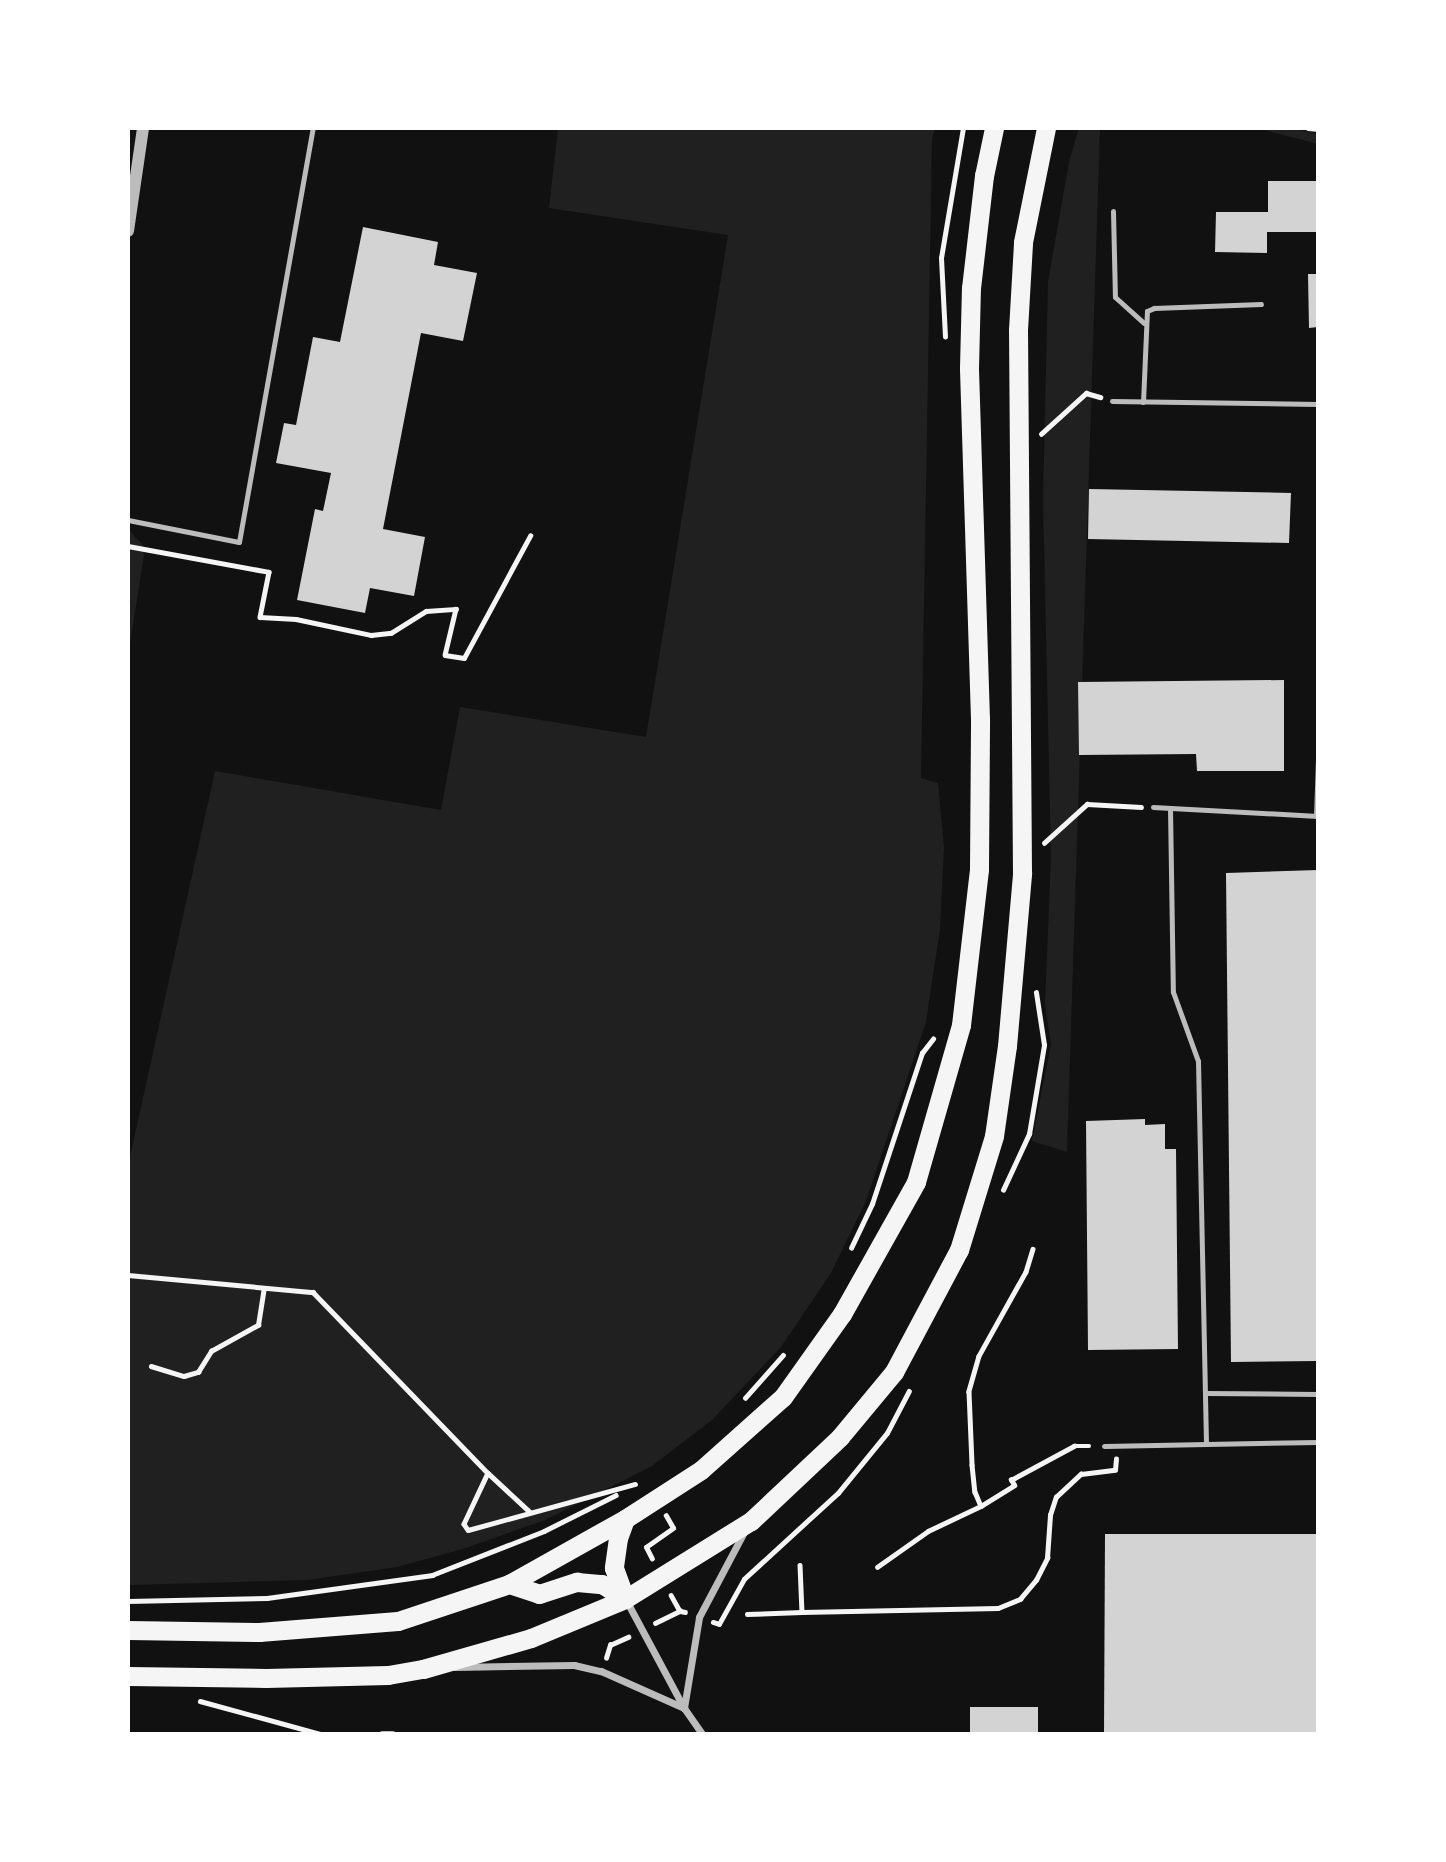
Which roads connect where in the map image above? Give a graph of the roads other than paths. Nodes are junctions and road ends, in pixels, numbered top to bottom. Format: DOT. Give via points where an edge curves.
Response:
graph roads {
  1 [pos="143,128"];
  2 [pos="313,128"];
  3 [pos="994,128"];
  4 [pos="1046,128"];
  5 [pos="1113,211"];
  6 [pos="128,231"];
  7 [pos="1261,304"];
  8 [pos="1144,323"];
  9 [pos="1112,401"];
  10 [pos="1143,402"];
  11 [pos="1318,404"];
  12 [pos="128,520"];
  13 [pos="1318,758"];
  14 [pos="1153,807"];
  15 [pos="1170,808"];
  16 [pos="1317,816"];
  17 [pos="1205,1393"];
  18 [pos="1318,1394"];
  19 [pos="1318,1442"];
  20 [pos="1206,1444"];
  21 [pos="1104,1446"];
  22 [pos="625,1519"];
  23 [pos="751,1521"];
  24 [pos="509,1584"];
  25 [pos="625,1600"];
  26 [pos="128,1630"];
  27 [pos="423,1669"];
  28 [pos="128,1676"];
  29 [pos="684,1708"];
  30 [pos="382,1734"];
  31 [pos="392,1734"];
  32 [pos="702,1734"];
  1 -- 6 [label="street"];
  2 -- 12 [label="lane" via="239,542"];
  3 -- 22 [label="highway" via="971,288 979,869 961,1025 916,1182 842,1314 783,1397 701,1470"];
  4 -- 23 [label="highway" via="1022,254 1018,330 1022,873 994,1136 959,1250 894,1372 840,1437"];
  5 -- 8 [label="lane" via="1115,298"];
  7 -- 8 [label="lane" via="1154,308 1147,311"];
  8 -- 10 [label="lane"];
  9 -- 10 [label="lane"];
  10 -- 11 [label="lane"];
  13 -- 16 [label="lane"];
  14 -- 15 [label="lane"];
  15 -- 16 [label="lane"];
  15 -- 17 [label="lane" via="1173,992 1198,1061"];
  17 -- 18 [label="lane"];
  17 -- 20 [label="lane"];
  19 -- 20 [label="lane"];
  20 -- 21 [label="lane"];
  22 -- 24 [label="highway"];
  22 -- 25 [label="highway" via="614,1568"];
  23 -- 25 [label="highway"];
  23 -- 29 [label="street" via="699,1617"];
  24 -- 25 [label="highway" via="539,1594 577,1582 602,1584"];
  24 -- 26 [label="highway" via="398,1621 259,1632"];
  25 -- 27 [label="highway" via="531,1638"];
  25 -- 29 [label="street"];
  27 -- 28 [label="highway" via="388,1675 266,1678"];
  27 -- 29 [label="street" via="574,1665 601,1671"];
  29 -- 32 [label="street"];
  30 -- 31 [label="street"];
}
